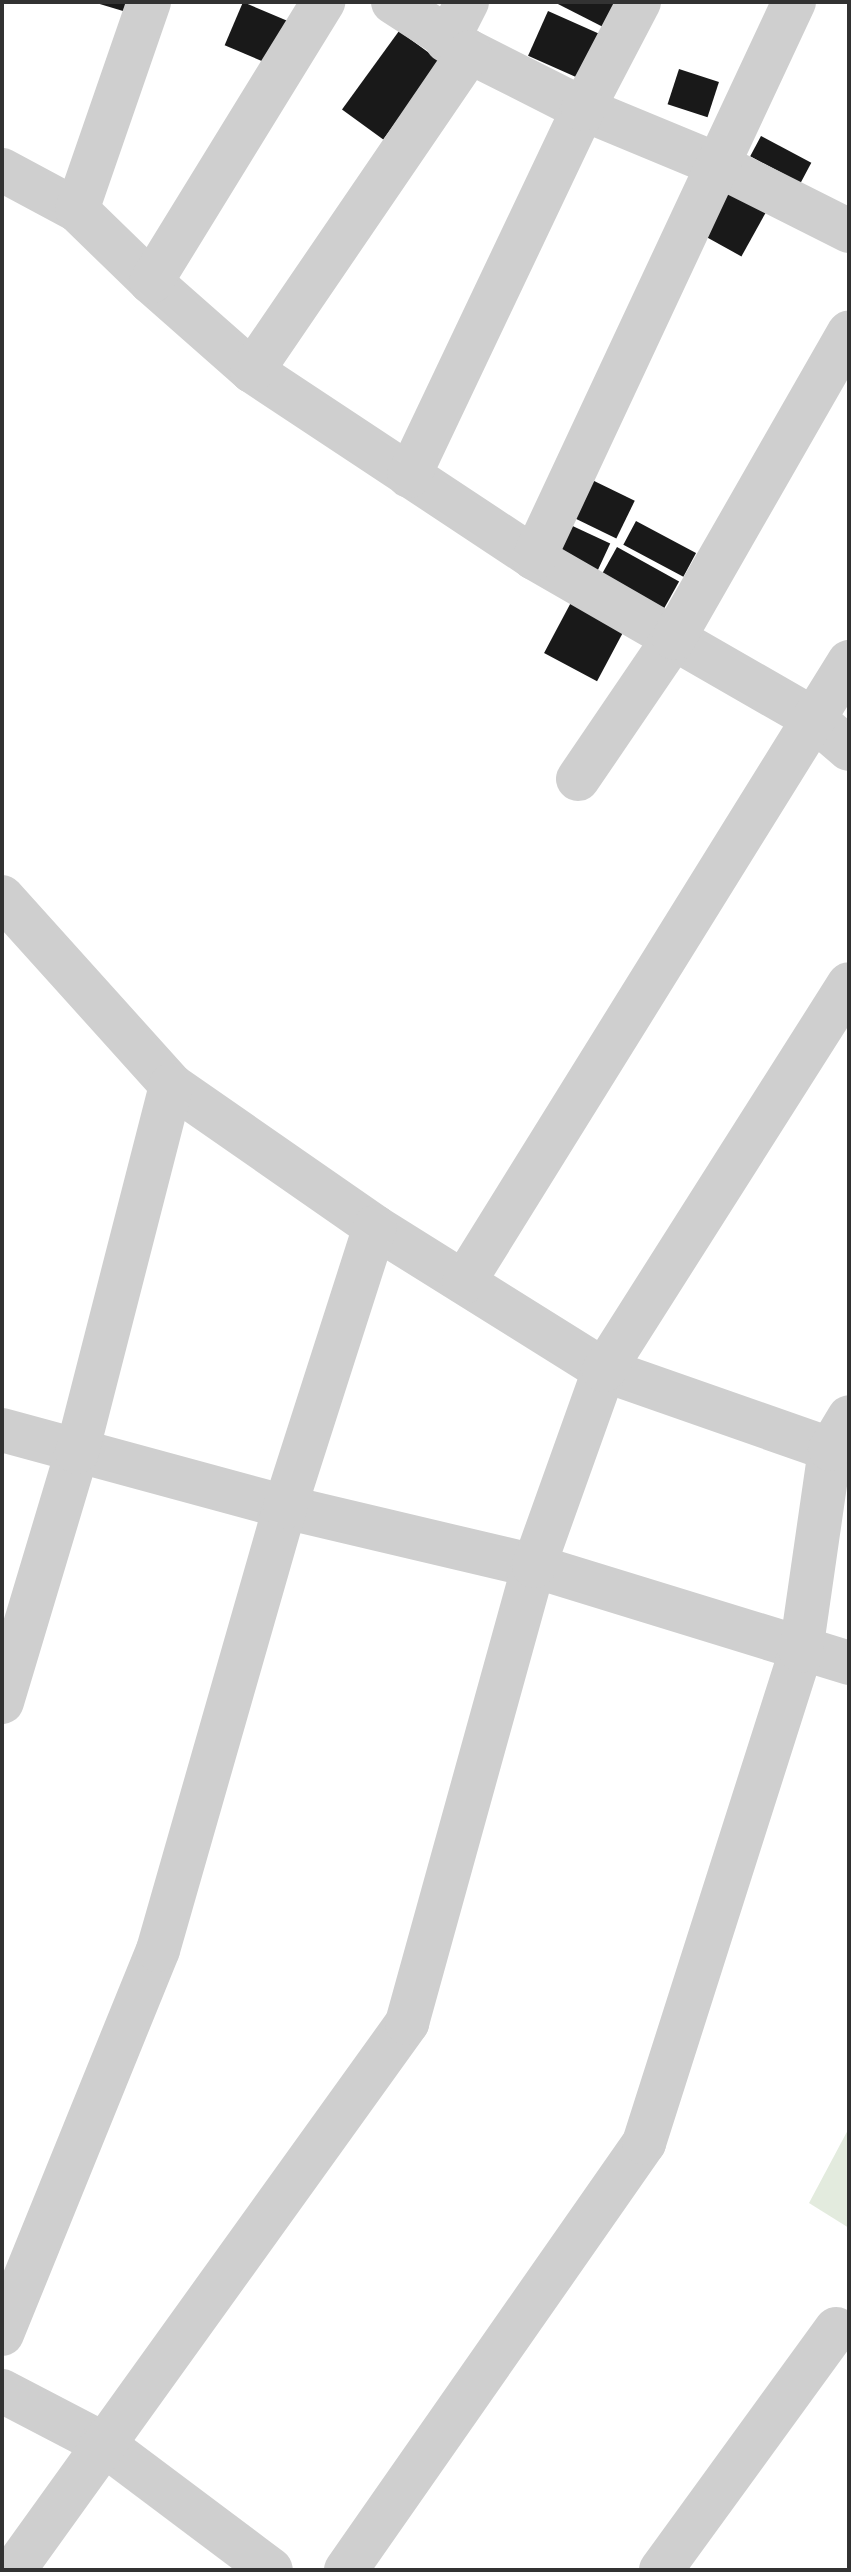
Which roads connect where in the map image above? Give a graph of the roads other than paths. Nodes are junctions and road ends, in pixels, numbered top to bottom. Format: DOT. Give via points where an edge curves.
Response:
graph roads {
  1 [pos="149,2"];
  2 [pos="323,2"];
  3 [pos="393,2"];
  4 [pos="467,2"];
  5 [pos="639,2"];
  6 [pos="794,2"];
  7 [pos="459,46"];
  8 [pos="583,109"];
  9 [pos="718,165"];
  10 [pos="2,170"];
  11 [pos="77,210"];
  12 [pos="849,231"];
  13 [pos="151,282"];
  14 [pos="849,333"];
  15 [pos="252,371"];
  16 [pos="409,476"];
  17 [pos="534,558"];
  18 [pos="674,638"];
  19 [pos="849,662"];
  20 [pos="814,719"];
  21 [pos="849,749"];
  22 [pos="578,779"];
  23 [pos="2,897"];
  24 [pos="849,984"];
  25 [pos="171,1085"];
  26 [pos="375,1227"];
  27 [pos="464,1282"];
  28 [pos="604,1370"];
  29 [pos="2,1430"];
  30 [pos="839,1433"];
  31 [pos="77,1452"];
  32 [pos="285,1507"];
  33 [pos="534,1566"];
  34 [pos="801,1651"];
  35 [pos="849,1663"];
  36 [pos="2,1702"];
  37 [pos="836,2329"];
  38 [pos="2,2334"];
  39 [pos="2,2391"];
  40 [pos="102,2443"];
  41 [pos="14,2570"];
  42 [pos="271,2570"];
  43 [pos="346,2570"];
  44 [pos="661,2570"];
  1 -- 11 [label="street"];
  2 -- 13 [label="street"];
  3 -- 7 [label="street"];
  4 -- 7 [label="street"];
  5 -- 8 [label="street"];
  6 -- 9 [label="street"];
  7 -- 8 [label="street"];
  7 -- 15 [label="street"];
  8 -- 9 [label="street"];
  8 -- 16 [label="street"];
  9 -- 12 [label="street"];
  9 -- 17 [label="street"];
  10 -- 11 [label="street"];
  11 -- 13 [label="street"];
  13 -- 15 [label="street"];
  14 -- 18 [label="street"];
  15 -- 16 [label="street"];
  16 -- 17 [label="street"];
  17 -- 18 [label="street"];
  18 -- 20 [label="street"];
  18 -- 22 [label="street"];
  19 -- 20 [label="street"];
  20 -- 21 [label="street"];
  20 -- 27 [label="street"];
  23 -- 25 [label="street"];
  24 -- 28 [label="street"];
  25 -- 26 [label="street"];
  25 -- 31 [label="street"];
  26 -- 27 [label="street"];
  26 -- 32 [label="street"];
  27 -- 28 [label="street"];
  28 -- 30 [label="street"];
  28 -- 33 [label="street"];
  29 -- 31 [label="street"];
  30 -- 34 [label="street"];
  31 -- 32 [label="street"];
  31 -- 36 [label="street"];
  32 -- 33 [label="street"];
  32 -- 38 [label="street" via="158,1950"];
  33 -- 34 [label="street"];
  33 -- 40 [label="street" via="407,2023"];
  34 -- 35 [label="street"];
  34 -- 43 [label="street" via="644,2143"];
  37 -- 44 [label="street"];
  39 -- 40 [label="street"];
  40 -- 41 [label="street"];
  40 -- 42 [label="street"];
}
